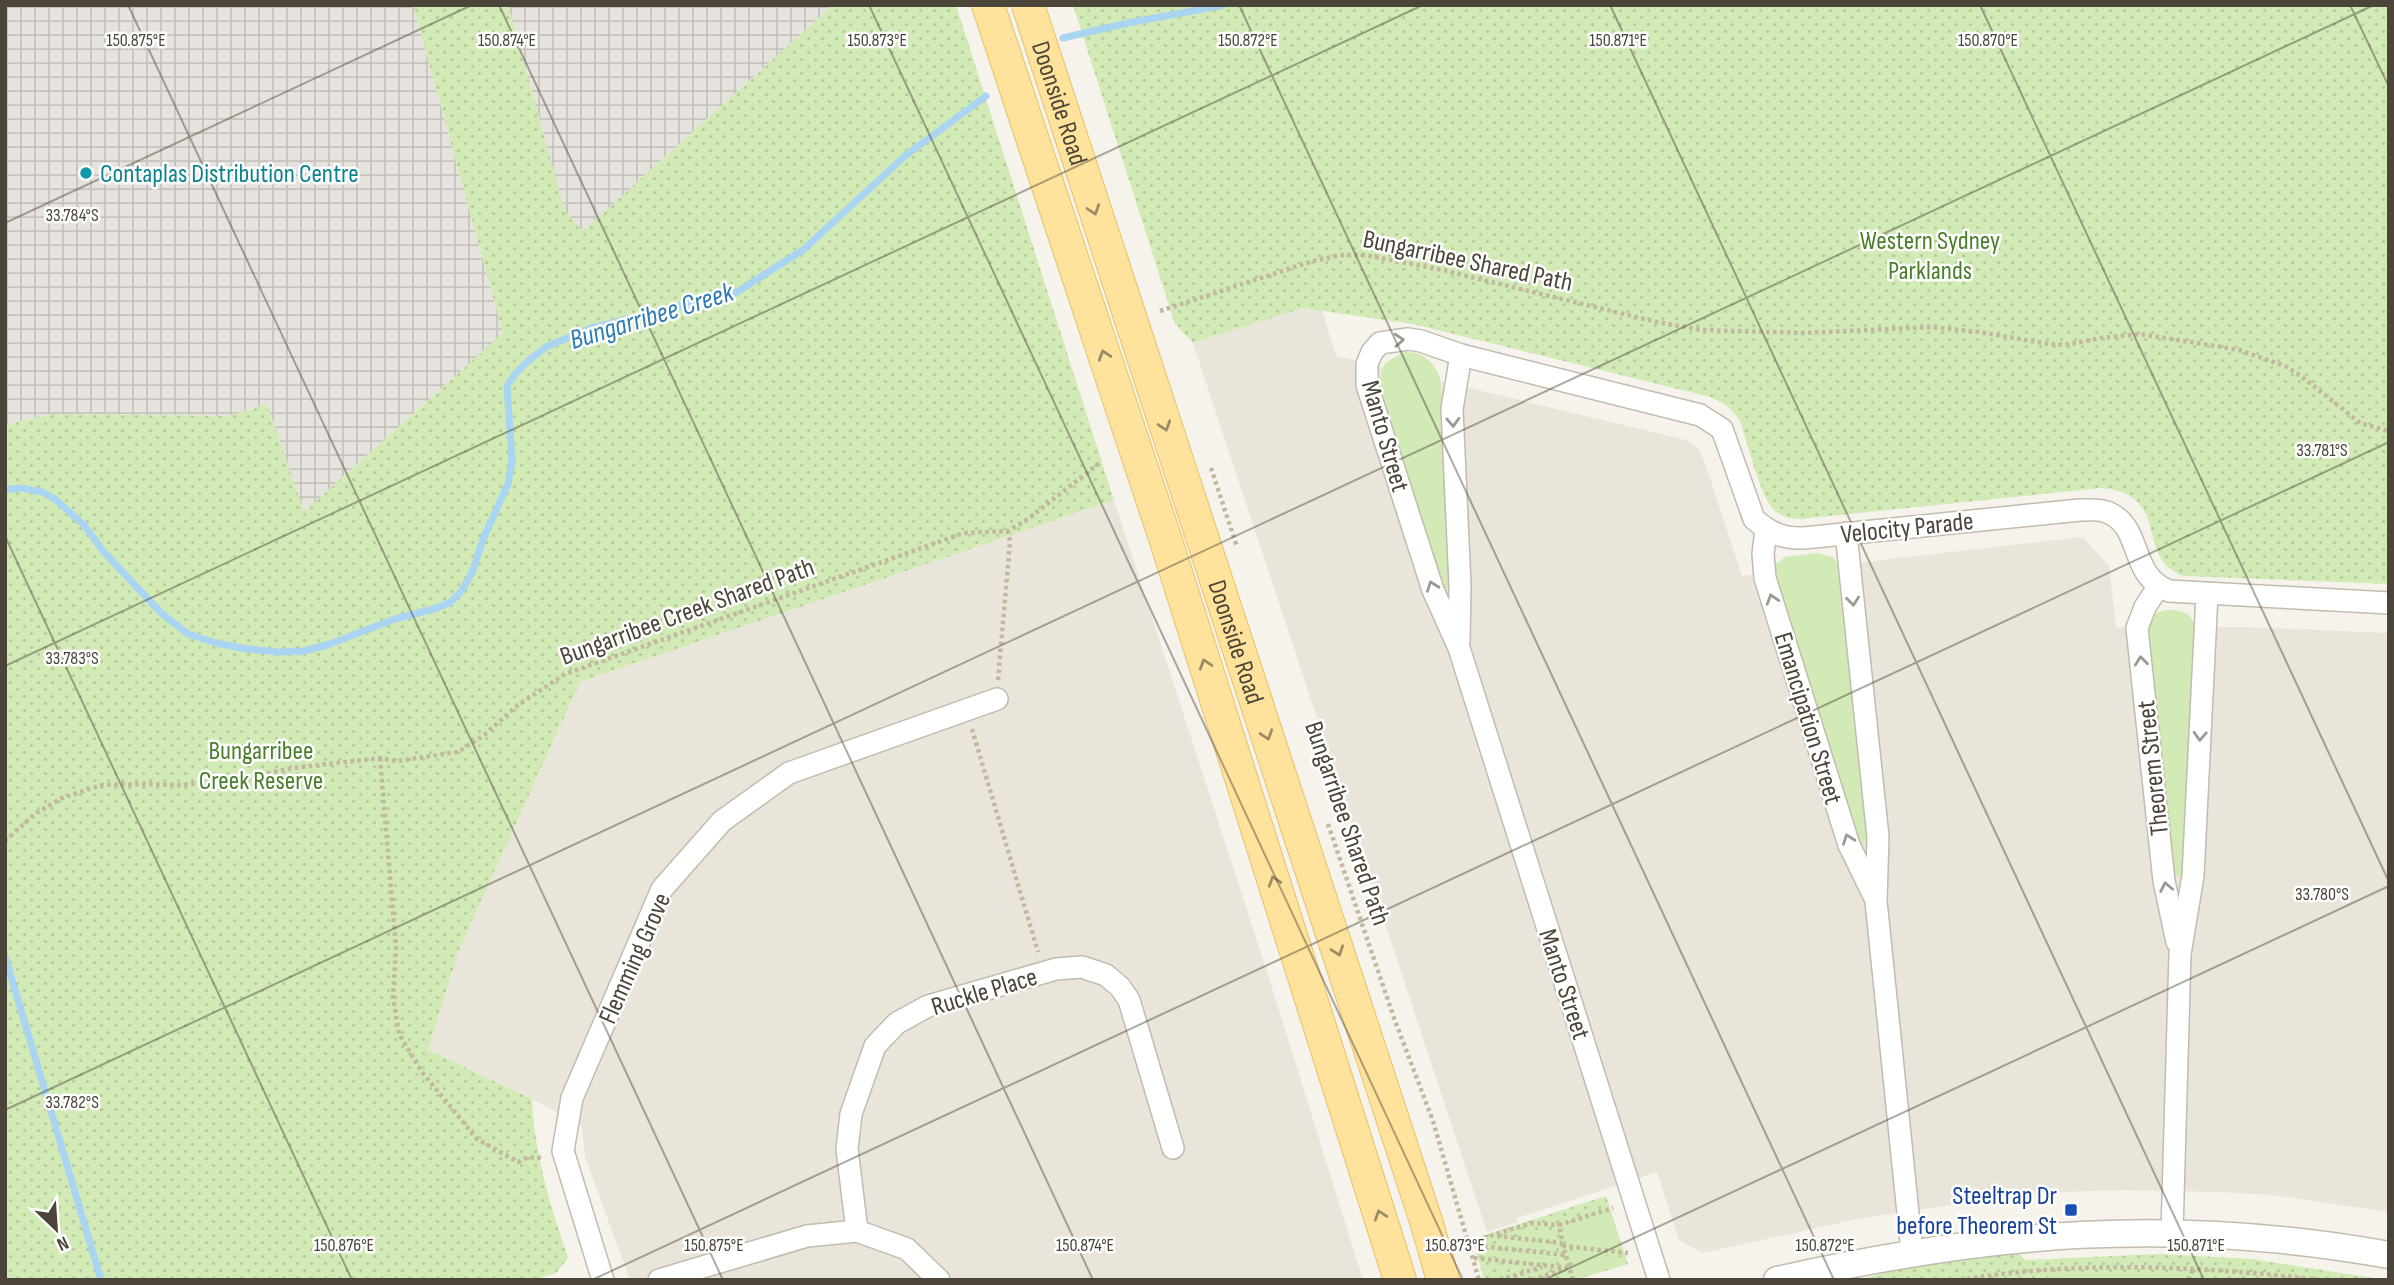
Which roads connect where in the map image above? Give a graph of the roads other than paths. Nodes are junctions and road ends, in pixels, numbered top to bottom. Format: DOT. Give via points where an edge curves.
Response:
graph roads {
  1 [pos="989,5"];
  2 [pos="1028,5"];
  3 [pos="1461,355"];
  4 [pos="1766,530"];
  5 [pos="1846,533"];
  6 [pos="2158,587"];
  7 [pos="2207,594"];
  8 [pos="2389,603"];
  9 [pos="1459,648"];
  10 [pos="997,699"];
  11 [pos="1876,901"];
  12 [pos="2180,954"];
  13 [pos="1173,1148"];
  14 [pos="858,1231"];
  15 [pos="2172,1232"];
  16 [pos="1912,1252"];
  17 [pos="2389,1255"];
  18 [pos="603,1280"];
  19 [pos="659,1280"];
  20 [pos="939,1280"];
  21 [pos="1400,1280"];
  22 [pos="1443,1280"];
  23 [pos="1658,1280"];
  24 [pos="1777,1280"];
  21 -- 1 [label="main road, Doonside Road, one-way" via="1166,541"];
  2 -- 22 [label="main road, Doonside Road, one-way"];
  3 -- 4 [label="street" via="1714,422 1727,440 1754,519"];
  3 -- 9 [label="street, Manto Street, one-way" via="1452,409"];
  9 -- 3 [label="street, Manto Street, one-way" via="1433,590 1367,385 1367,365 1380,343 1393,340 1421,341"];
  4 -- 5 [label="street, Velocity Parade" via="1784,538"];
  11 -- 4 [label="street, Emancipation Street, one-way" via="1849,845 1765,578"];
  5 -- 6 [label="street, Velocity Parade" via="2106,511 2125,523 2141,565"];
  5 -- 11 [label="street, Emancipation Street, one-way" via="1878,836"];
  6 -- 7 [label="street"];
  12 -- 6 [label="street, Theorem Street, one-way" via="2164,881 2137,628"];
  7 -- 8 [label="street"];
  7 -- 12 [label="street, Theorem Street, one-way" via="2193,876"];
  9 -- 23 [label="street, Manto Street"];
  10 -- 18 [label="street, Flemming Grove" via="789,773 722,821 662,889 572,1098 563,1151"];
  11 -- 16 [label="street, Emancipation Street"];
  12 -- 15 [label="street, Theorem Street"];
  13 -- 14 [label="street, Ruckle Place" via="1129,1000 1120,987 1106,975 1082,967 1045,973 928,1006 897,1023 875,1046 851,1114 847,1149"];
  14 -- 19 [label="street" via="807,1236"];
  14 -- 20 [label="street" via="906,1249"];
  15 -- 16 [label="street" via="2029,1237"];
  15 -- 17 [label="street" via="2302,1241"];
  16 -- 24 [label="street"];
}
